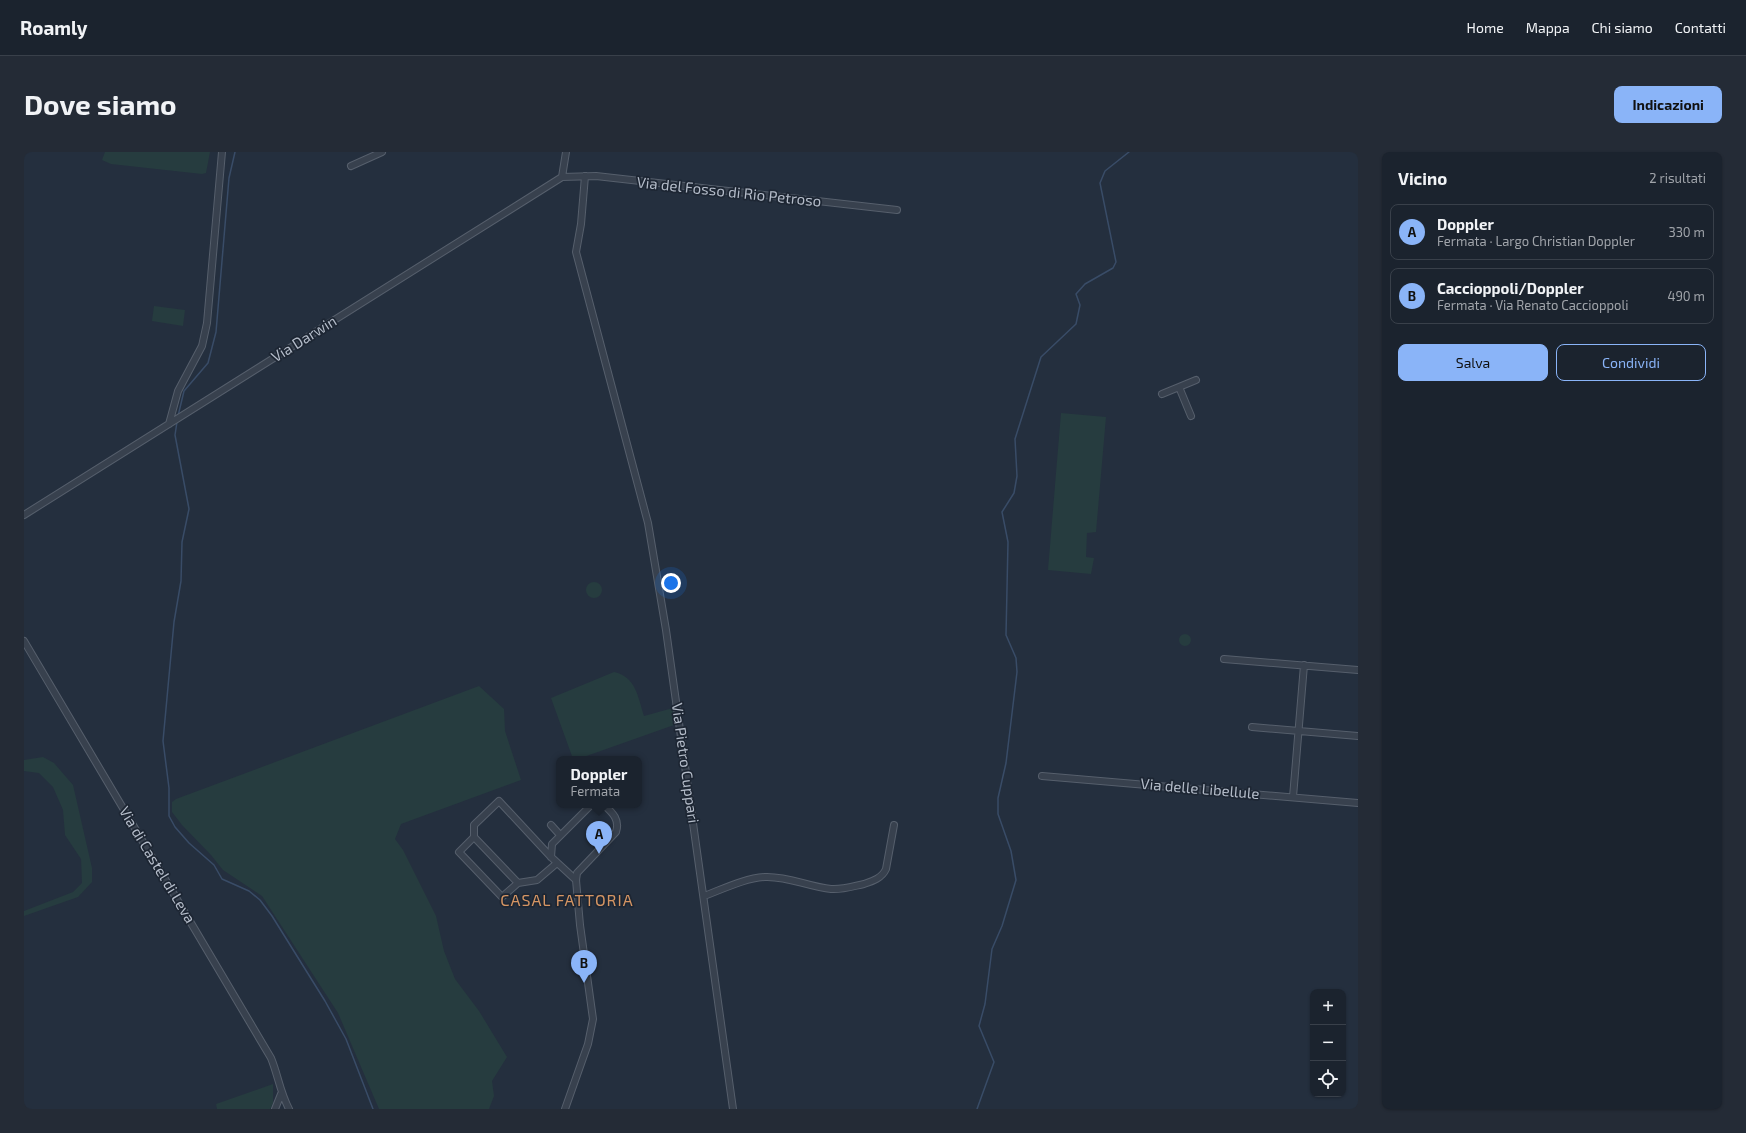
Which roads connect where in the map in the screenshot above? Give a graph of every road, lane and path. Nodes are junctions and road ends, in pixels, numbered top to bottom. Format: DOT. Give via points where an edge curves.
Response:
graph roads {
  1 [pos="222,152"];
  2 [pos="382,152"];
  3 [pos="566,152"];
  4 [pos="350,166"];
  5 [pos="585,176"];
  6 [pos="562,177"];
  7 [pos="896,210"];
  8 [pos="1196,380"];
  9 [pos="1179,387"];
  10 [pos="1162,394"];
  11 [pos="1191,416"];
  12 [pos="169,424"];
  13 [pos="24,516"];
  14 [pos="24,641"];
  15 [pos="1224,659"];
  16 [pos="1304,665"];
  17 [pos="1358,670"];
  18 [pos="1252,727"];
  19 [pos="1299,731"];
  20 [pos="1358,736"];
  21 [pos="1042,776"];
  22 [pos="1293,797"];
  23 [pos="1358,803"];
  24 [pos="588,808"];
  25 [pos="607,808"];
  26 [pos="551,825"];
  27 [pos="894,825"];
  28 [pos="560,835"];
  29 [pos="474,837"];
  30 [pos="551,857"];
  31 [pos="557,863"];
  32 [pos="576,880"];
  33 [pos="518,883"];
  34 [pos="704,896"];
  35 [pos="281,1094"];
  36 [pos="275,1109"];
  37 [pos="290,1109"];
  38 [pos="565,1109"];
  39 [pos="733,1109"];
  1 -- 12 [label="street" via="207,323 202,346 178,391"];
  2 -- 4 [label="street"];
  3 -- 6 [label="street"];
  5 -- 6 [label="street, Via del Fosso di Rio Petroso"];
  5 -- 7 [label="street, Via del Fosso di Rio Petroso"];
  5 -- 34 [label="street, Via Pietro Cuppari" via="576,252 648,523"];
  6 -- 12 [label="street, Via Darwin"];
  8 -- 9 [label="street"];
  9 -- 10 [label="street"];
  9 -- 11 [label="street"];
  12 -- 13 [label="street, Via Darwin"];
  14 -- 35 [label="street, Via di Castel di Leva" via="271,1058"];
  15 -- 16 [label="street"];
  16 -- 17 [label="street"];
  16 -- 19 [label="street"];
  18 -- 19 [label="street"];
  19 -- 20 [label="street"];
  19 -- 22 [label="street"];
  21 -- 22 [label="street, Via delle Libellule"];
  22 -- 23 [label="street, Via delle Libellule"];
  24 -- 28 [label="street"];
  25 -- 32 [label="street" via="617,819 617,830 577,873"];
  26 -- 28 [label="street"];
  27 -- 34 [label="street" via="886,869 873,881 835,889 764,877"];
  28 -- 30 [label="street" via="552,844"];
  29 -- 30 [label="street" via="474,825 499,801"];
  29 -- 33 [label="street"];
  29 -- 33 [label="street" via="459,852 502,897"];
  30 -- 31 [label="street"];
  31 -- 32 [label="street"];
  31 -- 33 [label="street" via="535,881"];
  32 -- 38 [label="street" via="593,1019 589,1041"];
  34 -- 39 [label="street, Via Pietro Cuppari"];
  35 -- 36 [label="street"];
  35 -- 37 [label="street, Via di Castel di Leva"];
}
